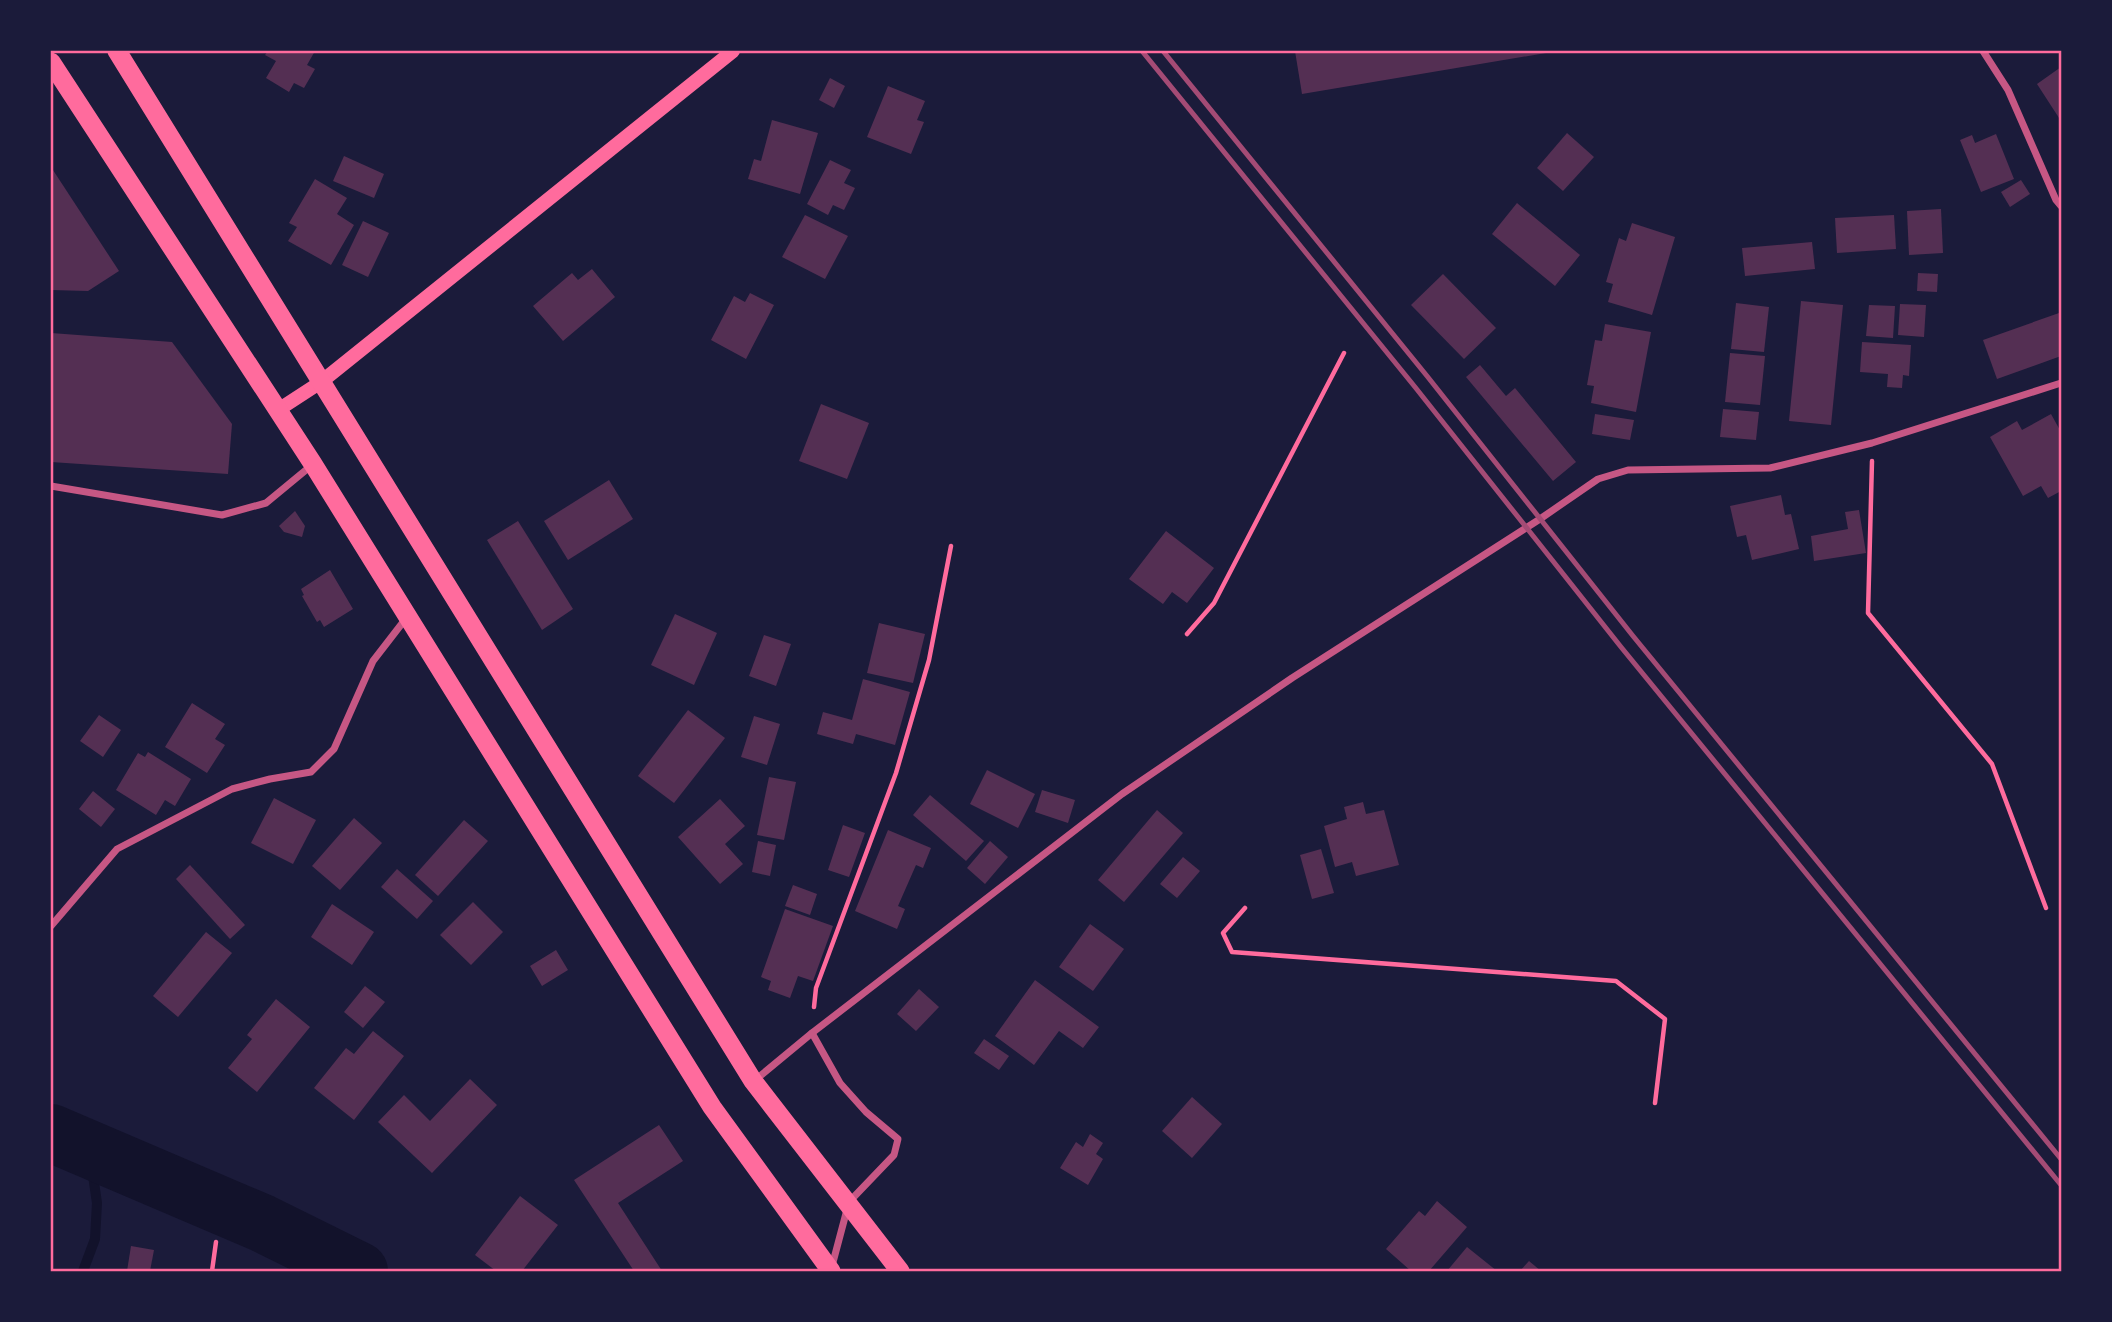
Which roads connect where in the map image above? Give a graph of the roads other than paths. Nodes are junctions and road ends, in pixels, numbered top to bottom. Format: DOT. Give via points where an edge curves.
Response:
graph roads {
  1 [pos="117,51"];
  2 [pos="733,51"];
  3 [pos="1983,51"];
  4 [pos="51,62"];
  5 [pos="2061,206"];
  6 [pos="321,382"];
  7 [pos="2061,383"];
  8 [pos="278,410"];
  9 [pos="313,464"];
  10 [pos="51,486"];
  11 [pos="407,616"];
  12 [pos="51,926"];
  13 [pos="812,1033"];
  14 [pos="753,1081"];
  15 [pos="849,1202"];
  16 [pos="831,1271"];
  17 [pos="900,1271"];
  1 -- 6 [label="highway"];
  2 -- 6 [label="main road"];
  3 -- 5 [label="street" via="2008,90"];
  4 -- 8 [label="highway"];
  6 -- 8 [label="main road"];
  6 -- 14 [label="highway"];
  7 -- 13 [label="street" via="1872,443 1770,468 1628,470 1598,479 1122,794"];
  8 -- 9 [label="highway"];
  9 -- 10 [label="street" via="266,503 222,515"];
  9 -- 11 [label="highway"];
  11 -- 12 [label="street" via="373,661 334,749 311,772 232,789 117,849"];
  11 -- 16 [label="highway" via="712,1107"];
  13 -- 14 [label="street"];
  13 -- 15 [label="street" via="840,1083 898,1139 894,1155"];
  14 -- 15 [label="highway"];
  15 -- 16 [label="street"];
  15 -- 17 [label="highway"];
}
